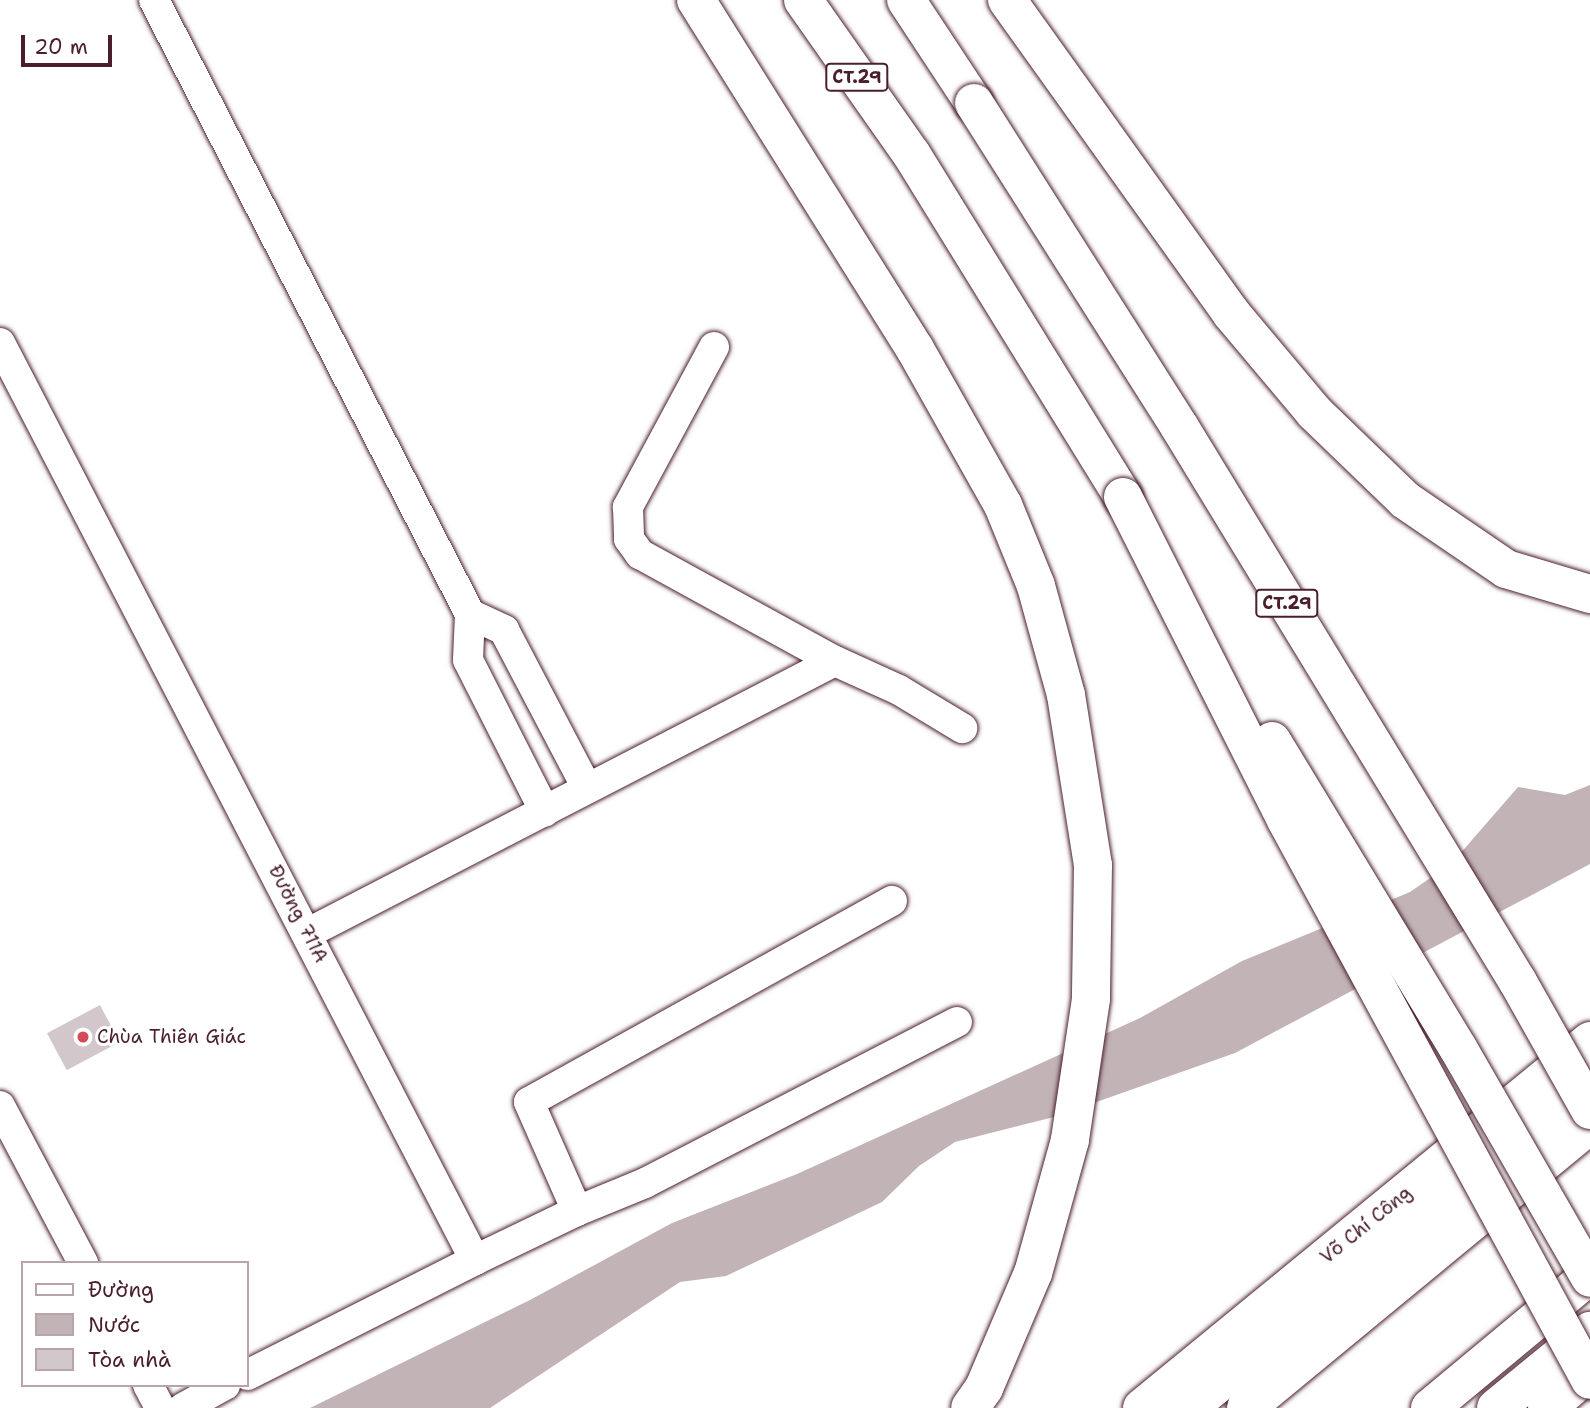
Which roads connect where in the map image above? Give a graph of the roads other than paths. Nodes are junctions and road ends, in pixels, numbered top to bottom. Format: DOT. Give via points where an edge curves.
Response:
graph roads {
  1 [pos="154,0"];
  2 [pos="696,0"];
  3 [pos="803,0"];
  4 [pos="906,0"];
  5 [pos="1007,0"];
  6 [pos="0,343"];
  7 [pos="714,347"];
  8 [pos="1122,497"];
  9 [pos="1590,594"];
  10 [pos="470,614"];
  11 [pos="835,661"];
  12 [pos="962,728"];
  13 [pos="587,788"];
  14 [pos="545,813"];
  15 [pos="892,901"];
  16 [pos="308,933"];
  17 [pos="957,1022"];
  18 [pos="1590,1041"];
  19 [pos="1590,1081"];
  20 [pos="0,1108"];
  21 [pos="1590,1110"];
  22 [pos="1590,1124"];
  23 [pos="577,1211"];
  24 [pos="475,1259"];
  25 [pos="82,1261"];
  26 [pos="1590,1276"];
  27 [pos="1590,1331"];
  28 [pos="1590,1371"];
  29 [pos="248,1374"];
  30 [pos="1590,1381"];
  31 [pos="149,1387"];
  32 [pos="221,1387"];
  33 [pos="160,1408"];
  34 [pos="183,1408"];
  35 [pos="970,1408"];
  36 [pos="1142,1408"];
  37 [pos="1188,1408"];
  38 [pos="1246,1408"];
  39 [pos="1430,1408"];
  40 [pos="1496,1408"];
  41 [pos="1547,1408"];
  1 -- 10 [label="street"];
  2 -- 35 [label="main road" via="915,349 1003,505 1036,586 1083,780 1093,865 1091,999 1070,1140 1033,1273"];
  3 -- 8 [label="main road, CT.29" via="912,155"];
  4 -- 21 [label="main road, CT.29, bridge" via="1201,462 1518,982"];
  5 -- 9 [label="main road" via="1231,313 1314,412 1405,500 1506,569"];
  6 -- 16 [label="street, Đường 711A"];
  7 -- 11 [label="street" via="628,507 629,539 640,554"];
  8 -- 26 [label="main road, CT.29, bridge" via="1458,1048"];
  8 -- 30 [label="main road, bridge" via="1286,820"];
  10 -- 13 [label="street" via="504,630"];
  10 -- 14 [label="street" via="468,660"];
  11 -- 12 [label="street" via="899,690"];
  11 -- 13 [label="street"];
  13 -- 14 [label="street"];
  14 -- 16 [label="street"];
  15 -- 23 [label="street" via="529,1102"];
  16 -- 24 [label="street, Đường 711A"];
  17 -- 23 [label="street" via="645,1183"];
  18 -- 36 [label="main road, Võ Chí Công"];
  19 -- 37 [label="main road, Võ Chí Công"];
  20 -- 25 [label="street"];
  22 -- 38 [label="main road"];
  23 -- 24 [label="street"];
  24 -- 29 [label="street"];
  26 -- 39 [label="main road"];
  27 -- 40 [label="main road"];
  28 -- 41 [label="main road"];
  31 -- 33 [label="street"];
  32 -- 34 [label="street"];
}
